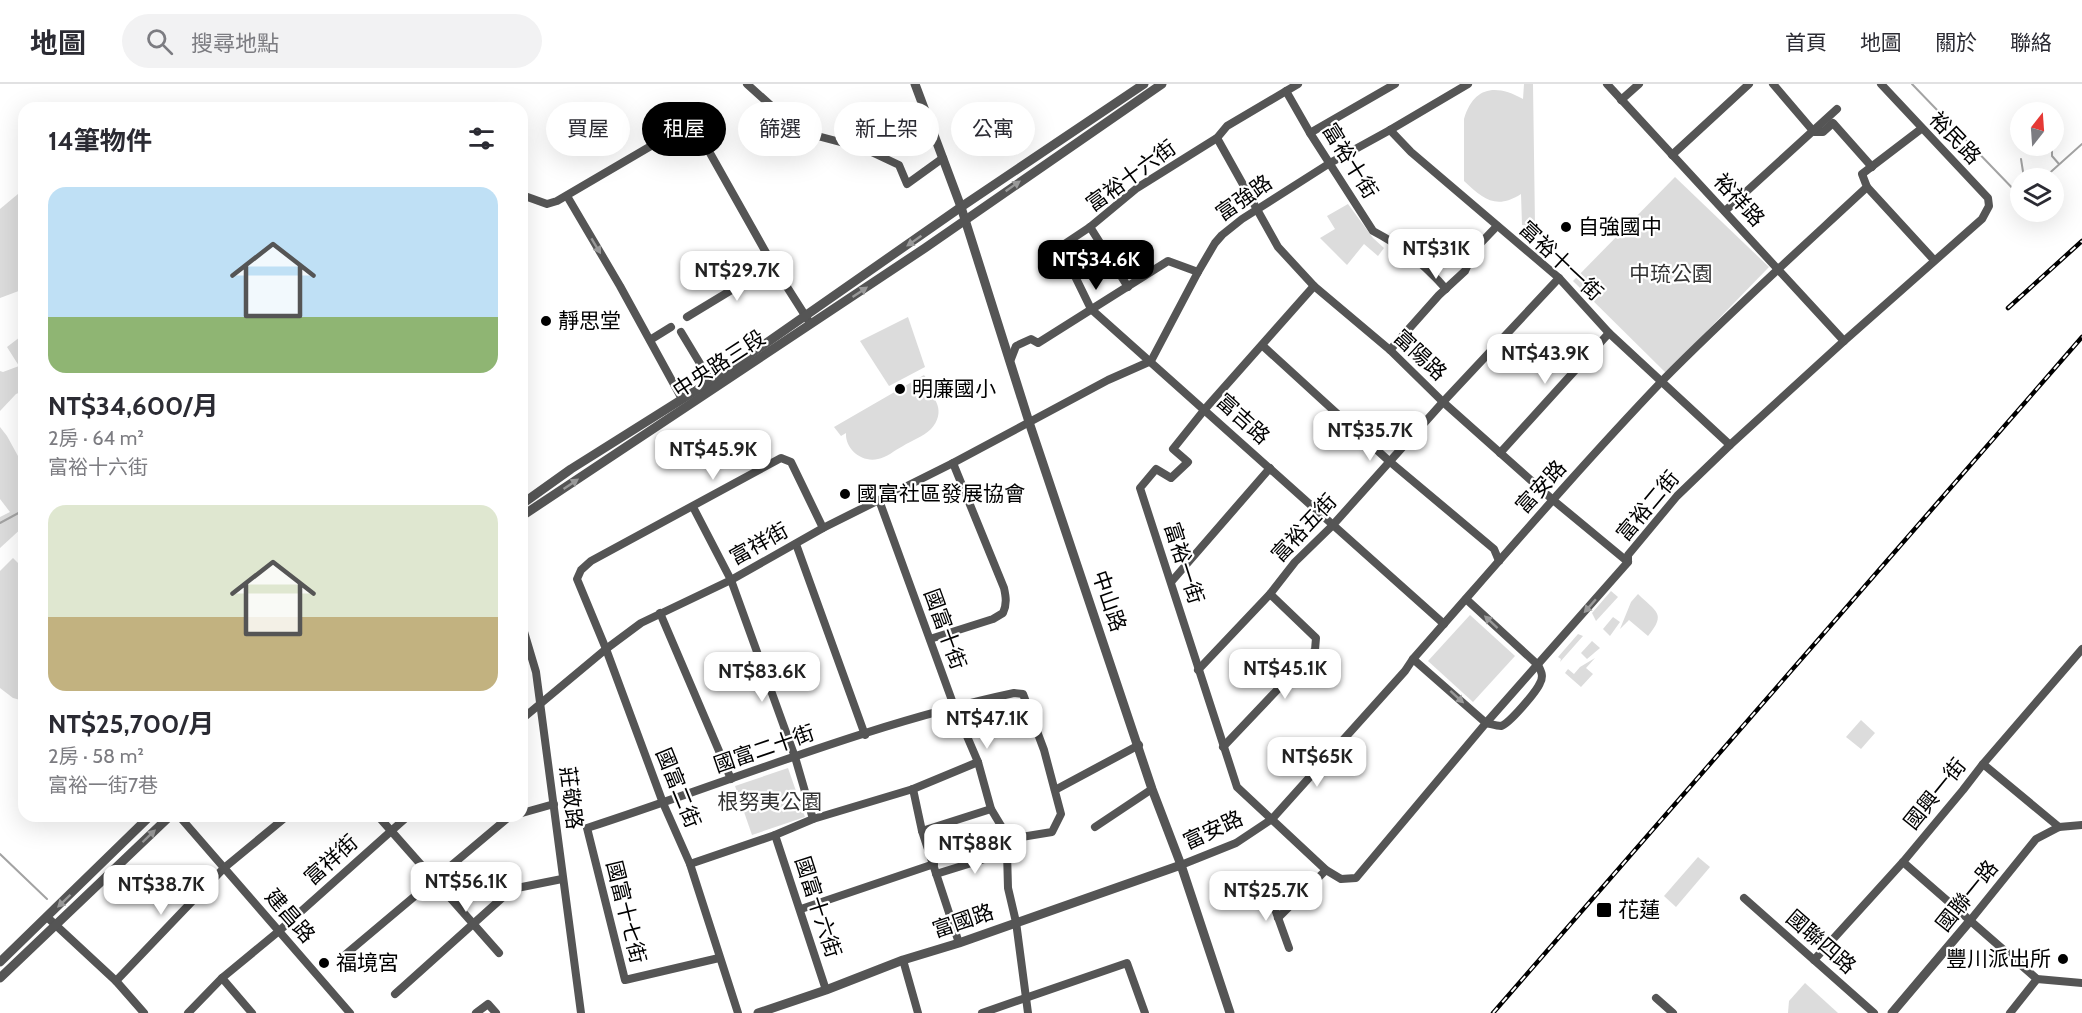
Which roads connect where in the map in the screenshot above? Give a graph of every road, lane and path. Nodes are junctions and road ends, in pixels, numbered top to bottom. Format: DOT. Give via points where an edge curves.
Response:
graph roads {
  1 [pos="747,84"];
  2 [pos="915,84"];
  3 [pos="1144,84"];
  4 [pos="1162,84"];
  5 [pos="1298,84"];
  6 [pos="1395,84"];
  7 [pos="1468,84"];
  8 [pos="1607,84"];
  9 [pos="1639,84"];
  10 [pos="1749,84"];
  11 [pos="1773,84"];
  12 [pos="1881,84"];
  13 [pos="1286,91"];
  14 [pos="1621,100"];
  15 [pos="1837,109"];
  16 [pos="1921,129"];
  17 [pos="1390,130"];
  18 [pos="1814,132"];
  19 [pos="1310,133"];
  20 [pos="1217,138"];
  21 [pos="1672,155"];
  22 [pos="943,158"];
  23 [pos="1330,163"];
  24 [pos="1872,166"];
  25 [pos="1867,187"];
  26 [pos="1980,189"];
  27 [pos="567,196"];
  28 [pos="528,197"];
  29 [pos="962,207"];
  30 [pos="1256,210"];
  31 [pos="1725,211"];
  32 [pos="965,220"];
  33 [pos="1497,226"];
  34 [pos="1090,227"];
  35 [pos="1934,260"];
  36 [pos="773,265"];
  37 [pos="1778,269"];
  38 [pos="1198,272"];
  39 [pos="1559,278"];
  40 [pos="1314,286"];
  41 [pos="1128,287"];
  42 [pos="1446,288"];
  43 [pos="1091,309"];
  44 [pos="687,317"];
  45 [pos="809,321"];
  46 [pos="671,327"];
  47 [pos="681,332"];
  48 [pos="1609,333"];
  49 [pos="650,340"];
  50 [pos="1844,341"];
  51 [pos="1263,346"];
  52 [pos="1390,350"];
  53 [pos="1011,359"];
  54 [pos="1151,361"];
  55 [pos="1662,381"];
  56 [pos="713,385"];
  57 [pos="682,399"];
  58 [pos="1443,402"];
  59 [pos="1205,409"];
  60 [pos="1029,422"];
  61 [pos="1730,445"];
  62 [pos="1500,453"];
  63 [pos="1389,462"];
  64 [pos="953,463"];
  65 [pos="1270,468"];
  66 [pos="528,500"];
  67 [pos="879,500"];
  68 [pos="1553,500"];
  69 [pos="693,507"];
  70 [pos="528,512"];
  71 [pos="1332,526"];
  72 [pos="823,528"];
  73 [pos="796,544"];
  74 [pos="1499,561"];
  75 [pos="1628,562"];
  76 [pos="731,580"];
  77 [pos="1172,581"];
  78 [pos="1270,594"];
  79 [pos="1466,599"];
  80 [pos="660,613"];
  81 [pos="1444,624"];
  82 [pos="930,639"];
  83 [pos="528,645"];
  84 [pos="2082,648"];
  85 [pos="606,649"];
  86 [pos="1413,659"];
  87 [pos="1538,665"];
  88 [pos="1198,670"];
  89 [pos="540,705"];
  90 [pos="954,706"];
  91 [pos="528,714"];
  92 [pos="1486,723"];
  93 [pos="865,735"];
  94 [pos="1139,745"];
  95 [pos="1223,747"];
  96 [pos="795,757"];
  97 [pos="978,762"];
  98 [pos="1983,764"];
  99 [pos="731,779"];
  100 [pos="913,789"];
  101 [pos="1152,789"];
  102 [pos="1055,790"];
  103 [pos="663,803"];
  104 [pos="554,804"];
  105 [pos="991,809"];
  106 [pos="528,811"];
  107 [pos="813,819"];
  108 [pos="1272,819"];
  109 [pos="144,822"];
  110 [pos="164,822"];
  111 [pos="184,822"];
  112 [pos="280,822"];
  113 [pos="384,822"];
  114 [pos="401,822"];
  115 [pos="503,822"];
  116 [pos="2082,825"];
  117 [pos="1095,827"];
  118 [pos="2059,827"];
  119 [pos="587,828"];
  120 [pos="391,830"];
  121 [pos="922,831"];
  122 [pos="775,835"];
  123 [pos="1009,839"];
  124 [pos="1006,852"];
  125 [pos="1903,862"];
  126 [pos="690,864"];
  127 [pos="934,864"];
  128 [pos="1181,865"];
  129 [pos="224,868"];
  130 [pos="1326,870"];
  131 [pos="936,874"];
  132 [pos="1356,878"];
  133 [pos="433,879"];
  134 [pos="562,879"];
  135 [pos="1267,887"];
  136 [pos="1744,898"];
  137 [pos="801,909"];
  138 [pos="47,917"];
  139 [pos="1278,918"];
  140 [pos="1016,922"];
  141 [pos="1969,922"];
  142 [pos="472,924"];
  143 [pos="55,925"];
  144 [pos="279,931"];
  145 [pos="959,943"];
  146 [pos="1289,948"];
  147 [pos="499,953"];
  148 [pos="345,954"];
  149 [pos="719,958"];
  150 [pos="903,960"];
  151 [pos="1814,960"];
  152 [pos="0,962"];
  153 [pos="0,978"];
  154 [pos="222,978"];
  155 [pos="2037,979"];
  156 [pos="116,981"];
  157 [pos="2082,983"];
  158 [pos="826,990"];
  159 [pos="395,994"];
  160 [pos="1656,998"];
  161 [pos="1026,999"];
  162 [pos="144,1013"];
  163 [pos="188,1013"];
  164 [pos="252,1013"];
  165 [pos="350,1013"];
  166 [pos="476,1013"];
  167 [pos="496,1013"];
  168 [pos="581,1013"];
  169 [pos="738,1013"];
  170 [pos="758,1013"];
  171 [pos="918,1013"];
  172 [pos="982,1013"];
  173 [pos="1028,1013"];
  174 [pos="1145,1013"];
  175 [pos="1230,1013"];
  176 [pos="1673,1013"];
  177 [pos="1874,1013"];
  178 [pos="1892,1013"];
  179 [pos="2010,1013"];
  1 -- 22 [label="street" via="806,134 863,148 899,165 907,184"];
  2 -- 22 [label="street, 中山路"];
  3 -- 29 [label="street, 中央路三段"];
  32 -- 4 [label="street, 中央路三段, one-way"];
  5 -- 13 [label="street, 富裕十六街"];
  6 -- 19 [label="street"];
  7 -- 17 [label="street, 富強路"];
  8 -- 14 [label="street, 裕祥路"];
  9 -- 14 [label="street"];
  10 -- 21 [label="street"];
  11 -- 18 [label="street"];
  12 -- 16 [label="street, 裕民路"];
  13 -- 19 [label="street, 富裕十街"];
  13 -- 20 [label="street, 富裕十六街" via="1227,126"];
  14 -- 21 [label="street, 裕祥路"];
  15 -- 18 [label="street"];
  16 -- 24 [label="street"];
  16 -- 26 [label="street, 裕民路"];
  17 -- 23 [label="street, 富強路"];
  17 -- 33 [label="street, 富裕十一街"];
  18 -- 24 [label="street" via="1823,132 1833,123"];
  18 -- 31 [label="street"];
  19 -- 23 [label="street, 富裕十街"];
  20 -- 30 [label="street"];
  20 -- 34 [label="street, 富裕十六街" via="1137,188"];
  21 -- 31 [label="street, 裕祥路"];
  22 -- 29 [label="street, 中山路"];
  23 -- 30 [label="street, 富強路"];
  23 -- 42 [label="street, 富裕十街" via="1373,231 1430,270"];
  24 -- 25 [label="street" via="1862,174"];
  25 -- 35 [label="street"];
  25 -- 37 [label="street, 富安路"];
  26 -- 35 [label="street, 富裕二街" via="1989,206 1982,219"];
  27 -- 28 [label="street" via="547,204"];
  27 -- 36 [label="street" via="668,136 694,135 706,146"];
  27 -- 49 [label="street, one-way"];
  29 -- 32 [label="street, 中山路"];
  29 -- 45 [label="street, 中央路三段, one-way"];
  30 -- 38 [label="street, 富強路" via="1222,235"];
  30 -- 40 [label="street, 富陽路" via="1278,247"];
  31 -- 37 [label="street, 裕祥路"];
  45 -- 32 [label="street, 中央路三段, one-way"];
  32 -- 53 [label="street, 中山路"];
  33 -- 39 [label="street, 富裕十一街"];
  33 -- 42 [label="street" via="1475,249 1465,271"];
  34 -- 41 [label="street"];
  34 -- 43 [label="street, 富裕十六街" via="1063,245"];
  35 -- 50 [label="street, 富裕二街"];
  36 -- 44 [label="street"];
  36 -- 45 [label="street"];
  37 -- 50 [label="street, 裕祥路"];
  37 -- 55 [label="street, 富安路"];
  38 -- 41 [label="street" via="1168,261"];
  38 -- 54 [label="street, 富強路"];
  39 -- 48 [label="street, 富裕十一街"];
  39 -- 58 [label="street, 富裕五街"];
  40 -- 51 [label="street, 富裕一街"];
  40 -- 52 [label="street, 富陽路"];
  41 -- 43 [label="street"];
  42 -- 52 [label="street"];
  43 -- 53 [label="street" via="1038,343 1031,339 1016,346"];
  43 -- 54 [label="street, 富裕十六街"];
  45 -- 56 [label="street, 中央路三段"];
  46 -- 49 [label="street"];
  47 -- 56 [label="street"];
  48 -- 55 [label="street, 富裕十一街"];
  48 -- 62 [label="street"];
  49 -- 57 [label="street"];
  50 -- 61 [label="street, 富裕二街"];
  51 -- 59 [label="street, 富裕一街"];
  51 -- 63 [label="street"];
  52 -- 58 [label="street, 富陽路"];
  53 -- 60 [label="street, 中山路"];
  54 -- 59 [label="street, 富吉路"];
  54 -- 60 [label="street"];
  55 -- 61 [label="street, 富裕十一街"];
  55 -- 68 [label="street, 富安路"];
  56 -- 57 [label="street, 中央路三段"];
  70 -- 56 [label="street, 中央路三段, one-way"];
  57 -- 66 [label="street, 中央路三段"];
  58 -- 62 [label="street, 富陽路"];
  58 -- 63 [label="street, 富裕五街"];
  59 -- 65 [label="street, 富吉路"];
  59 -- 77 [label="street, 富裕一街" via="1173,449 1188,462 1171,478 1156,469 1140,488"];
  60 -- 64 [label="street, 富祥街"];
  60 -- 94 [label="street, 中山路"];
  61 -- 75 [label="street, 富裕二街" via="1677,496 1628,555"];
  62 -- 68 [label="street, 富陽路"];
  63 -- 71 [label="street, 富裕五街"];
  63 -- 74 [label="street" via="1494,549"];
  64 -- 67 [label="street, 富祥街"];
  64 -- 82 [label="street" via="1004,588 1006,606 993,619"];
  65 -- 71 [label="street, 富吉路"];
  65 -- 77 [label="street"];
  67 -- 72 [label="street, 富祥街"];
  67 -- 82 [label="street, 國富十街"];
  68 -- 74 [label="street, 富安路"];
  68 -- 75 [label="street, 富陽路"];
  69 -- 72 [label="street" via="781,458 790,462"];
  69 -- 76 [label="street"];
  69 -- 85 [label="street, 國富二街" via="581,570 577,579"];
  71 -- 78 [label="street, 富裕五街" via="1295,561"];
  71 -- 81 [label="street, 富吉路"];
  72 -- 73 [label="street, 富祥街"];
  73 -- 76 [label="street, 富祥街"];
  73 -- 93 [label="street"];
  74 -- 79 [label="street, 富安路"];
  75 -- 87 [label="street, 富裕二街, one-way"];
  76 -- 80 [label="street, 富祥街"];
  76 -- 96 [label="street"];
  77 -- 88 [label="street, 富裕一街"];
  78 -- 88 [label="street, 富裕五街"];
  78 -- 95 [label="street" via="1316,638 1315,650"];
  79 -- 81 [label="street, 富安路"];
  87 -- 79 [label="street, one-way"];
  80 -- 85 [label="street, 富祥街"];
  80 -- 99 [label="street"];
  81 -- 86 [label="street, 富安路"];
  82 -- 90 [label="street, 國富十街"];
  83 -- 89 [label="street, 莊敬路"];
  84 -- 98 [label="street, 國興一街"];
  85 -- 89 [label="street, 富祥街"];
  85 -- 103 [label="street, 國富二街"];
  86 -- 92 [label="street, one-way"];
  86 -- 108 [label="street, 富安路"];
  87 -- 92 [label="street, 富裕二街"];
  87 -- 92 [label="street" via="1540,683 1523,705 1500,726"];
  88 -- 95 [label="street, 富裕一街"];
  89 -- 91 [label="street, 富祥街"];
  89 -- 104 [label="street, 莊敬路"];
  90 -- 93 [label="street, 國富二十街"];
  90 -- 97 [label="street, 國富十街"];
  90 -- 102 [label="street, 國富二十街" via="1023,694"];
  92 -- 132 [label="street, 富裕二街"];
  93 -- 96 [label="street, 國富二十街"];
  94 -- 101 [label="street, 中山路"];
  94 -- 102 [label="street"];
  95 -- 108 [label="street, 富裕一街" via="1237,787"];
  96 -- 99 [label="street, 國富二十街"];
  96 -- 107 [label="street"];
  97 -- 100 [label="street"];
  97 -- 105 [label="street, 國富十街"];
  98 -- 118 [label="street"];
  98 -- 125 [label="street, 國興一街"];
  99 -- 103 [label="street, 國富二十街"];
  100 -- 107 [label="street"];
  100 -- 121 [label="street"];
  101 -- 117 [label="street"];
  101 -- 128 [label="street, 中山路"];
  102 -- 123 [label="street" via="1060,814 1052,832"];
  103 -- 119 [label="street, 國富二十街"];
  103 -- 126 [label="street, 國富二街"];
  104 -- 106 [label="street"];
  104 -- 134 [label="street, 莊敬路"];
  105 -- 121 [label="street"];
  105 -- 123 [label="street, 國富十街"];
  107 -- 122 [label="street"];
  108 -- 128 [label="street, 富安路" via="1236,843"];
  108 -- 130 [label="street, 富裕一街"];
  109 -- 138 [label="street, one-way"];
  143 -- 110 [label="street, one-way"];
  111 -- 129 [label="street, 建昌路"];
  112 -- 129 [label="street"];
  113 -- 120 [label="street"];
  114 -- 120 [label="street, 富祥街"];
  115 -- 133 [label="street"];
  116 -- 118 [label="street, 國聯一路"];
  118 -- 141 [label="street, 國聯一路" via="2036,839"];
  119 -- 149 [label="street, 國富十七街" via="625,980"];
  120 -- 133 [label="street"];
  120 -- 144 [label="street, 富祥街"];
  121 -- 127 [label="street"];
  122 -- 126 [label="street"];
  122 -- 137 [label="street, 國富十六街"];
  123 -- 124 [label="street"];
  124 -- 131 [label="street"];
  124 -- 140 [label="street" via="1008,888"];
  125 -- 141 [label="street"];
  125 -- 151 [label="street, 國興一街"];
  126 -- 149 [label="street, 國富二街"];
  127 -- 131 [label="street"];
  127 -- 137 [label="street"];
  128 -- 140 [label="street, 富國路"];
  128 -- 175 [label="street, 中山路"];
  129 -- 144 [label="street, 建昌路"];
  129 -- 156 [label="street"];
  130 -- 132 [label="street, 富裕一街" via="1341,879"];
  130 -- 139 [label="street"];
  131 -- 145 [label="street"];
  133 -- 142 [label="street"];
  133 -- 148 [label="street"];
  134 -- 142 [label="street" via="512,889"];
  134 -- 168 [label="street, 莊敬路"];
  135 -- 139 [label="street"];
  136 -- 151 [label="street, 國聯四路"];
  137 -- 158 [label="street, 國富十六街"];
  138 -- 143 [label="street"];
  138 -- 152 [label="street"];
  139 -- 146 [label="street"];
  140 -- 145 [label="street, 富國路"];
  140 -- 161 [label="street"];
  141 -- 155 [label="street"];
  141 -- 178 [label="street, 國聯一路"];
  142 -- 147 [label="street"];
  142 -- 159 [label="street"];
  143 -- 153 [label="street"];
  143 -- 156 [label="street"];
  144 -- 154 [label="street, 富祥街"];
  144 -- 165 [label="street, 建昌路"];
  145 -- 150 [label="street, 富國路"];
  149 -- 169 [label="street, 國富二街"];
  150 -- 158 [label="street, 富國路"];
  150 -- 171 [label="street"];
  151 -- 177 [label="street, 國聯四路"];
  154 -- 163 [label="street, 富祥街"];
  154 -- 164 [label="street"];
  155 -- 157 [label="street"];
  155 -- 179 [label="street"];
  156 -- 162 [label="street"];
  158 -- 170 [label="street, 富國路"];
  160 -- 176 [label="street"];
  161 -- 172 [label="street"];
  161 -- 173 [label="street"];
  161 -- 174 [label="street" via="1126,963"];
  166 -- 167 [label="street" via="488,1004"];
}
